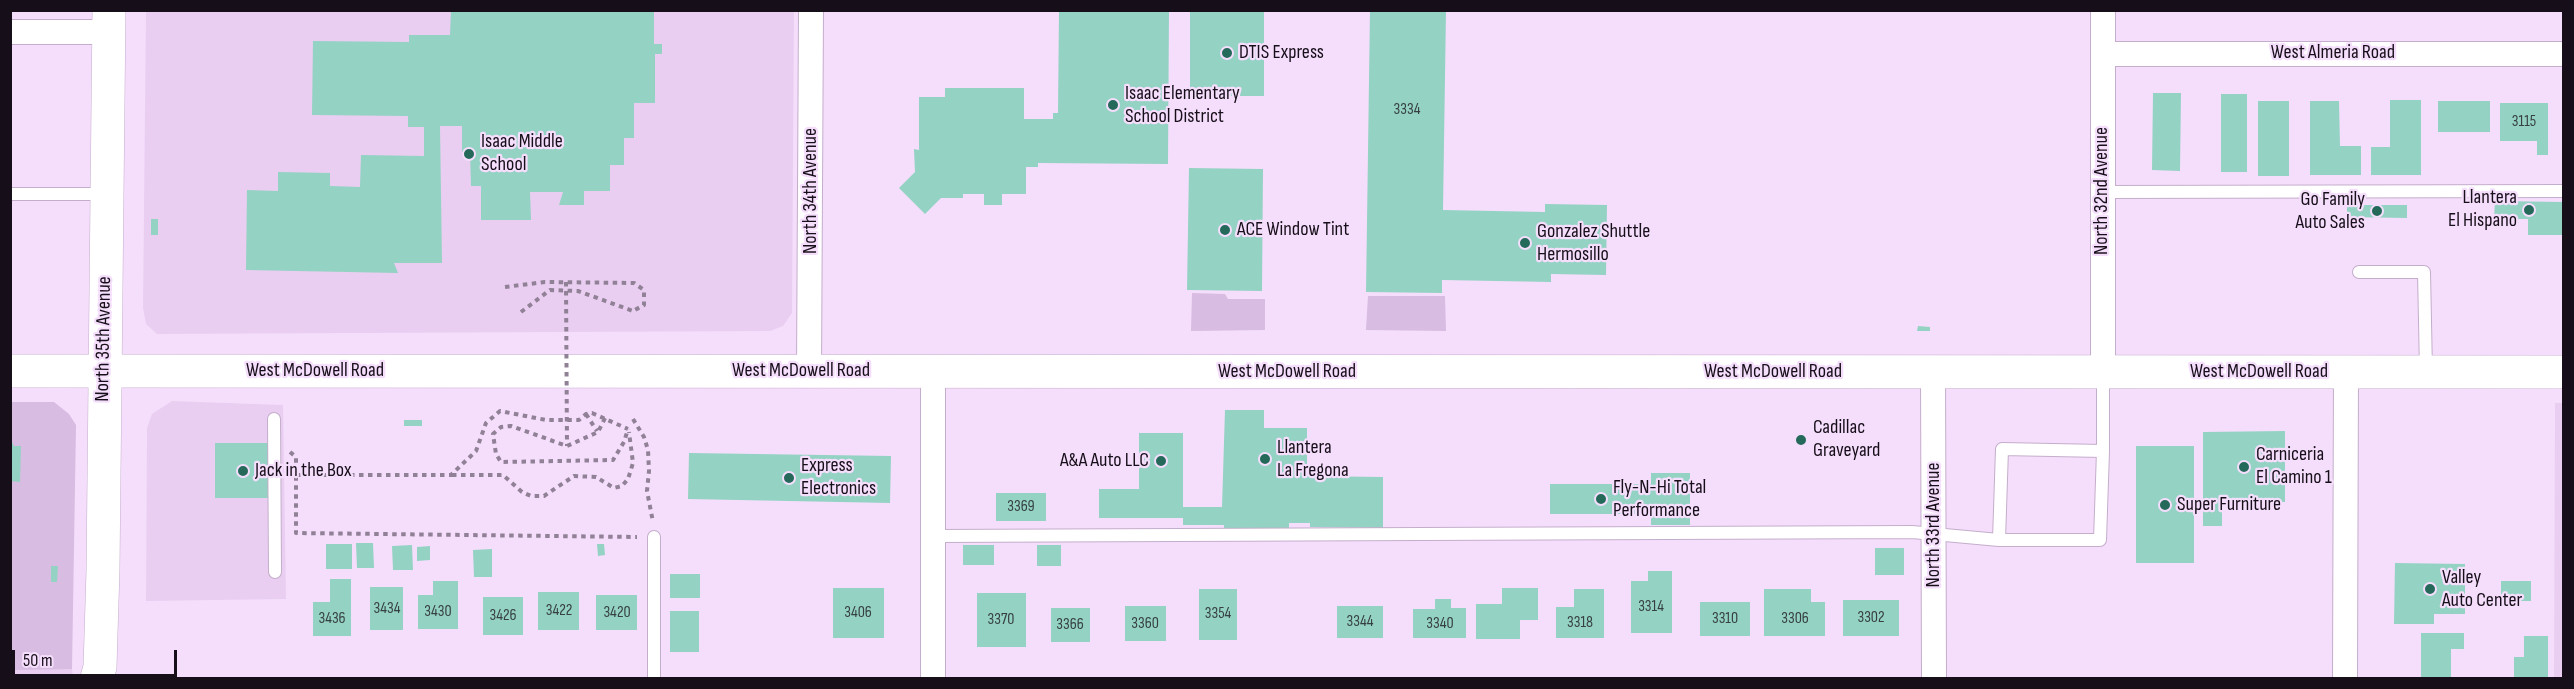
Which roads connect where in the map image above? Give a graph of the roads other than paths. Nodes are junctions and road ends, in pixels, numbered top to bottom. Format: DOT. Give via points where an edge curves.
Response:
graph roads {
  1 [pos="812,10"];
  2 [pos="2103,10"];
  3 [pos="109,21"];
  4 [pos="10,32"];
  5 [pos="2103,54"];
  6 [pos="2564,54"];
  7 [pos="2564,191"];
  8 [pos="2102,192"];
  9 [pos="10,194"];
  10 [pos="106,194"];
  11 [pos="2359,272"];
  12 [pos="10,371"];
  13 [pos="104,371"];
  14 [pos="810,371"];
  15 [pos="933,371"];
  16 [pos="1933,372"];
  17 [pos="2103,372"];
  18 [pos="2346,372"];
  19 [pos="2426,372"];
  20 [pos="2564,372"];
  21 [pos="274,419"];
  22 [pos="2103,451"];
  23 [pos="1935,535"];
  24 [pos="933,536"];
  25 [pos="654,537"];
  26 [pos="1999,540"];
  27 [pos="275,572"];
  28 [pos="100,675"];
  29 [pos="654,678"];
  30 [pos="933,678"];
  31 [pos="1934,678"];
  32 [pos="2345,678"];
  1 -- 14 [label="street, North 34th Avenue"];
  2 -- 5 [label="street, North 32nd Avenue"];
  3 -- 4 [label="street"];
  3 -- 10 [label="main road, North 35th Avenue"];
  5 -- 6 [label="street, West Almeria Road"];
  5 -- 8 [label="street, North 32nd Avenue"];
  7 -- 8 [label="lane"];
  8 -- 17 [label="street, North 32nd Avenue"];
  9 -- 10 [label="lane"];
  10 -- 13 [label="main road, North 35th Avenue"];
  11 -- 19 [label="lane" via="2424,272"];
  12 -- 13 [label="main road, West McDowell Road"];
  13 -- 14 [label="main road, West McDowell Road"];
  13 -- 28 [label="main road, North 35th Avenue"];
  14 -- 15 [label="main road, West McDowell Road"];
  15 -- 16 [label="main road, West McDowell Road"];
  15 -- 24 [label="street"];
  16 -- 17 [label="main road, West McDowell Road"];
  16 -- 23 [label="street, North 33rd Avenue"];
  17 -- 18 [label="main road, West McDowell Road"];
  17 -- 22 [label="lane"];
  18 -- 19 [label="main road, West McDowell Road"];
  18 -- 32 [label="street"];
  19 -- 20 [label="main road, West McDowell Road"];
  21 -- 27 [label="lane"];
  22 -- 26 [label="lane" via="2100,540"];
  22 -- 26 [label="lane" via="2002,449"];
  23 -- 24 [label="lane" via="1912,532"];
  23 -- 26 [label="lane"];
  23 -- 31 [label="street, North 33rd Avenue"];
  24 -- 30 [label="street"];
  25 -- 29 [label="lane"];
}
